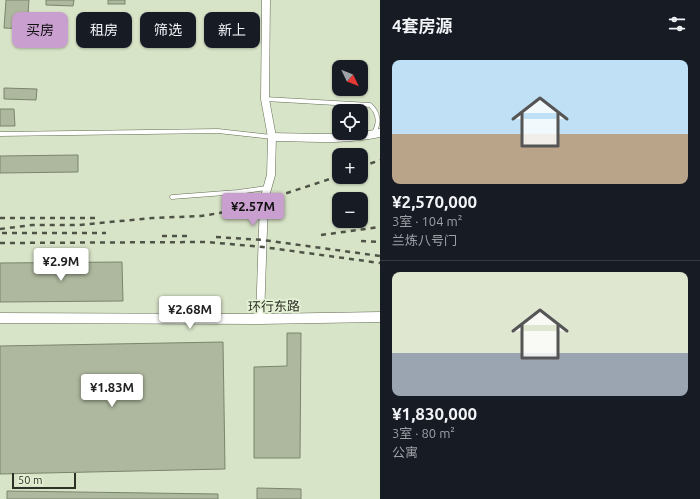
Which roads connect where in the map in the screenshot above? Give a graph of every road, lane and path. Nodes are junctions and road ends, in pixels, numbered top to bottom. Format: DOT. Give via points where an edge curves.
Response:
graph roads {
  1 [pos="266,0"];
  2 [pos="265,99"];
  3 [pos="0,134"];
  4 [pos="380,134"];
  5 [pos="371,135"];
  6 [pos="272,137"];
  7 [pos="268,188"];
  8 [pos="172,197"];
  9 [pos="0,318"];
  10 [pos="380,318"];
  11 [pos="260,319"];
  1 -- 2 [label="street"];
  2 -- 5 [label="lane" via="370,105 375,109 379,120"];
  2 -- 6 [label="street"];
  3 -- 6 [label="lane" via="218,131"];
  4 -- 5 [label="street"];
  5 -- 6 [label="street" via="340,138"];
  6 -- 7 [label="street"];
  7 -- 8 [label="lane"];
  7 -- 11 [label="street" via="264,200"];
  9 -- 11 [label="street, 环行东路"];
  10 -- 11 [label="street, 环行东路"];
}
